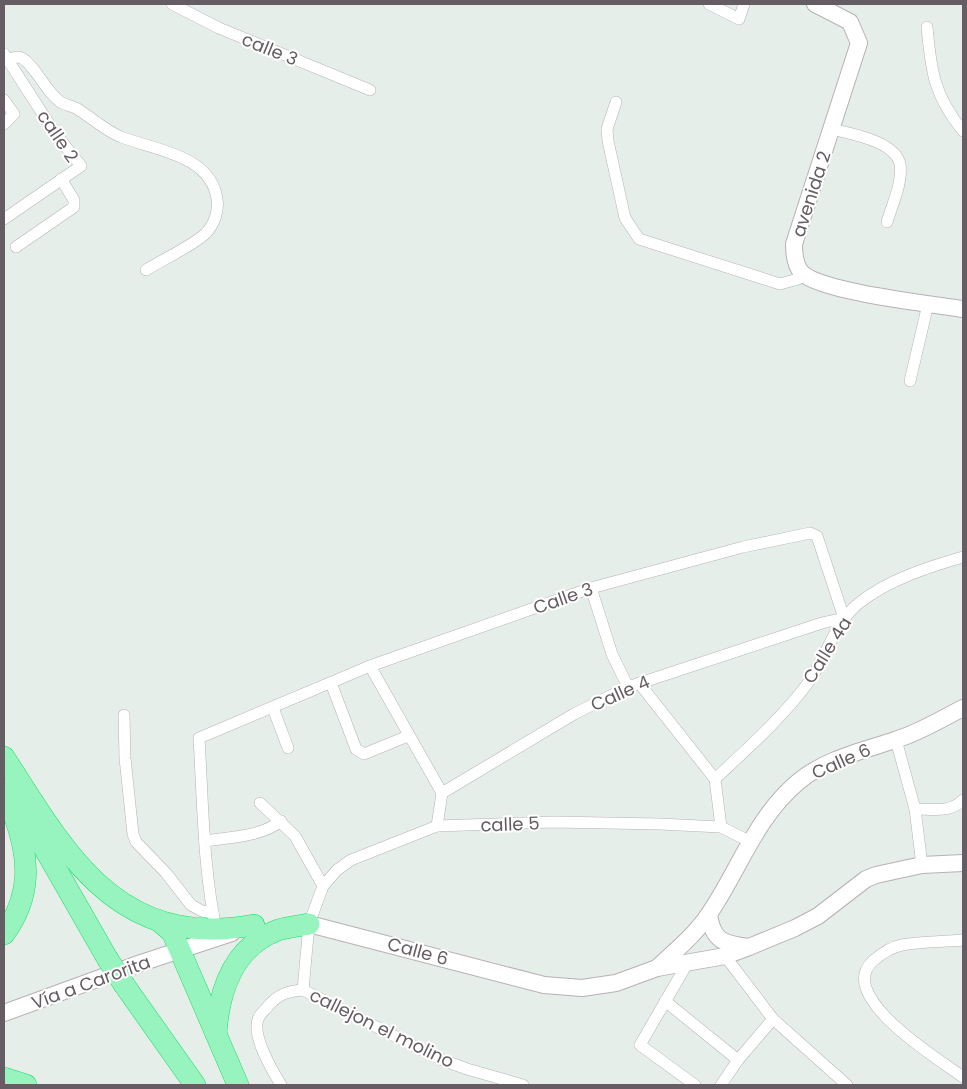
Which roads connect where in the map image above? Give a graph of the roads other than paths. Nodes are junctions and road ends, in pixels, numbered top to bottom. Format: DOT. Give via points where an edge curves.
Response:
graph roads {
  1 [pos="172,4"];
  2 [pos="709,4"];
  3 [pos="744,4"];
  4 [pos="826,6"];
  5 [pos="729,9"];
  6 [pos="927,27"];
  7 [pos="5,57"];
  8 [pos="370,90"];
  9 [pos="4,100"];
  10 [pos="616,102"];
  11 [pos="4,124"];
  12 [pos="832,129"];
  13 [pos="963,131"];
  14 [pos="61,179"];
  15 [pos="4,219"];
  16 [pos="887,222"];
  17 [pos="16,247"];
  18 [pos="146,270"];
  19 [pos="803,274"];
  20 [pos="928,304"];
  21 [pos="963,309"];
  22 [pos="910,381"];
  23 [pos="963,556"];
  24 [pos="591,588"];
  25 [pos="844,618"];
  26 [pos="370,666"];
  27 [pos="331,683"];
  28 [pos="633,685"];
  29 [pos="273,708"];
  30 [pos="963,708"];
  31 [pos="124,715"];
  32 [pos="408,736"];
  33 [pos="896,740"];
  34 [pos="288,748"];
  35 [pos="4,757"];
  36 [pos="4,762"];
  37 [pos="715,779"];
  38 [pos="6,792"];
  39 [pos="442,793"];
  40 [pos="963,800"];
  41 [pos="260,803"];
  42 [pos="915,809"];
  43 [pos="281,821"];
  44 [pos="437,826"];
  45 [pos="721,827"];
  46 [pos="205,841"];
  47 [pos="751,842"];
  48 [pos="963,863"];
  49 [pos="922,865"];
  50 [pos="324,886"];
  51 [pos="709,915"];
  52 [pos="159,921"];
  53 [pos="309,924"];
  54 [pos="254,925"];
  55 [pos="216,926"];
  56 [pos="4,934"];
  57 [pos="963,940"];
  58 [pos="749,947"];
  59 [pos="179,951"];
  60 [pos="725,956"];
  61 [pos="101,961"];
  62 [pos="687,964"];
  63 [pos="657,968"];
  64 [pos="118,988"];
  65 [pos="303,990"];
  66 [pos="665,1001"];
  67 [pos="4,1013"];
  68 [pos="773,1018"];
  69 [pos="216,1036"];
  70 [pos="738,1060"];
  71 [pos="963,1077"];
  72 [pos="4,1078"];
  73 [pos="26,1085"];
  74 [pos="178,1085"];
  75 [pos="195,1085"];
  76 [pos="238,1085"];
  77 [pos="281,1085"];
  78 [pos="523,1085"];
  79 [pos="695,1085"];
  80 [pos="721,1085"];
  81 [pos="847,1085"];
  1 -- 8 [label="street, calle 3" via="219,28"];
  2 -- 5 [label="street"];
  3 -- 5 [label="street" via="739,19"];
  4 -- 12 [label="street, avenida 2" via="850,22 859,44"];
  6 -- 13 [label="street" via="933,80 951,116"];
  7 -- 14 [label="street, calle 2" via="81,166"];
  7 -- 18 [label="street" via="27,60 60,102 76,108 120,136 187,161 213,182 218,207 215,219 204,234"];
  9 -- 11 [label="street" via="14,114"];
  10 -- 19 [label="street" via="607,129 608,141 625,218 639,239 780,284 798,279"];
  12 -- 16 [label="street" via="871,139 897,157 899,175"];
  12 -- 19 [label="street, avenida 2" via="794,244 796,261"];
  14 -- 15 [label="street, calle 2"];
  14 -- 17 [label="street" via="74,200 74,207"];
  19 -- 20 [label="street" via="830,287"];
  20 -- 21 [label="street"];
  20 -- 22 [label="street"];
  23 -- 25 [label="street, Calle 4a" via="899,580 859,603"];
  24 -- 25 [label="street, Calle 3" via="743,547 810,533 817,536"];
  24 -- 26 [label="street, Calle 3"];
  24 -- 28 [label="street" via="612,654"];
  25 -- 28 [label="street, Calle 4"];
  25 -- 37 [label="street, Calle 4a" via="808,682 774,723"];
  26 -- 27 [label="street, Calle 3"];
  26 -- 32 [label="street"];
  27 -- 29 [label="street, Calle 3"];
  27 -- 32 [label="street" via="360,753"];
  28 -- 37 [label="street"];
  28 -- 39 [label="street, Calle 4" via="574,714"];
  29 -- 34 [label="street"];
  29 -- 46 [label="street, Calle 3" via="199,738"];
  30 -- 33 [label="street, Calle 6"];
  31 -- 55 [label="street" via="125,758 136,842 191,905"];
  32 -- 39 [label="street"];
  33 -- 42 [label="street"];
  33 -- 47 [label="street, Calle 6" via="829,763 798,781 775,806"];
  35 -- 52 [label="highway" via="57,837 94,881 128,908"];
  36 -- 61 [label="highway"];
  37 -- 45 [label="street"];
  38 -- 56 [label="highway" via="23,839 27,865 25,888 17,912"];
  38 -- 61 [label="highway"];
  39 -- 44 [label="street"];
  40 -- 42 [label="street" via="949,809"];
  41 -- 43 [label="street"];
  42 -- 49 [label="street"];
  43 -- 46 [label="street" via="250,834"];
  43 -- 50 [label="street" via="300,842"];
  44 -- 45 [label="street, calle 5" via="554,822"];
  44 -- 50 [label="street, calle 5" via="351,860 337,870"];
  45 -- 47 [label="street, calle 5"];
  46 -- 55 [label="street"];
  47 -- 51 [label="street, Calle 6"];
  48 -- 49 [label="street, Calle 6"];
  49 -- 58 [label="street, Calle 6" via="866,879 818,916"];
  50 -- 53 [label="street, calle 5"];
  51 -- 58 [label="street" via="717,938"];
  51 -- 63 [label="street, Calle 6" via="689,939"];
  52 -- 55 [label="highway" via="194,928"];
  52 -- 59 [label="highway" via="172,932"];
  53 -- 54 [label="street, Calle 6"];
  53 -- 63 [label="street, Calle 6" via="544,985 582,988 616,984"];
  53 -- 65 [label="street, callejon el molino"];
  53 -- 69 [label="highway" via="278,930 243,954 228,974 218,1005"];
  54 -- 55 [label="highway"];
  55 -- 59 [label="street"];
  57 -- 71 [label="street" via="903,945 870,963 864,973 866,992 882,1015"];
  58 -- 60 [label="street, Calle 6"];
  59 -- 67 [label="street, Vía a Carorita"];
  59 -- 69 [label="highway"];
  60 -- 62 [label="street, Calle 6"];
  60 -- 68 [label="street"];
  61 -- 64 [label="highway, bridge"];
  62 -- 63 [label="street, Calle 6"];
  62 -- 66 [label="street"];
  64 -- 74 [label="highway"];
  64 -- 75 [label="highway"];
  65 -- 77 [label="street" via="277,997 259,1017 256,1030"];
  65 -- 78 [label="street, callejon el molino" via="440,1059"];
  66 -- 70 [label="street"];
  66 -- 79 [label="street" via="640,1045"];
  68 -- 70 [label="street"];
  68 -- 81 [label="street"];
  69 -- 76 [label="highway"];
  70 -- 80 [label="street"];
  72 -- 73 [label="highway"];
}
